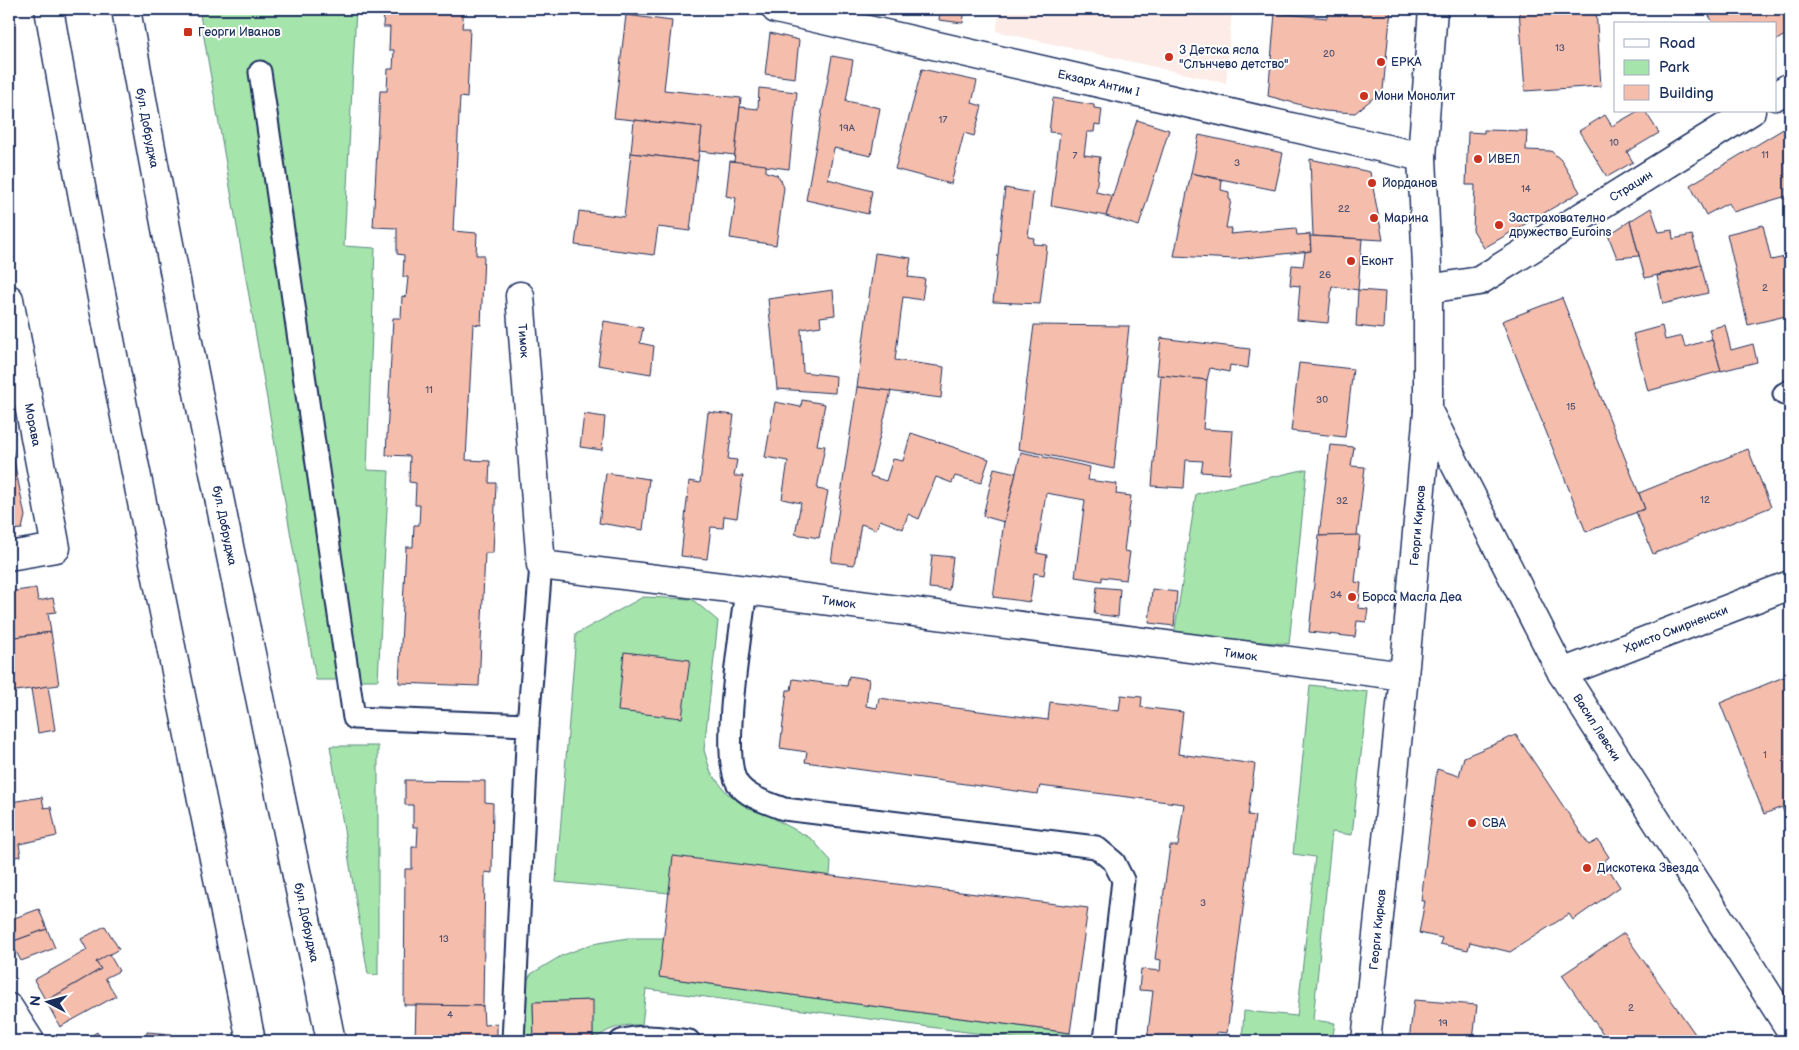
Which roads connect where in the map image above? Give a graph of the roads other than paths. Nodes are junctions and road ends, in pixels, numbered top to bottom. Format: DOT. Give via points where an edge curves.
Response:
graph roads {
  1 [pos="49,9"];
  2 [pos="126,9"];
  3 [pos="776,9"];
  4 [pos="1433,9"];
  5 [pos="260,72"];
  6 [pos="1790,87"];
  7 [pos="1776,95"];
  8 [pos="1749,112"];
  9 [pos="1422,157"];
  10 [pos="1428,289"];
  11 [pos="520,296"];
  12 [pos="9,299"];
  13 [pos="1428,411"];
  14 [pos="9,556"];
  15 [pos="541,565"];
  16 [pos="1790,585"];
  17 [pos="746,590"];
  18 [pos="1562,673"];
  19 [pos="1404,676"];
  20 [pos="528,725"];
  21 [pos="9,1008"];
  22 [pos="1790,1029"];
  23 [pos="30,1041"];
  24 [pos="251,1041"];
  25 [pos="331,1041"];
  26 [pos="513,1041"];
  27 [pos="621,1041"];
  28 [pos="689,1041"];
  29 [pos="1105,1041"];
  30 [pos="1366,1041"];
  1 -- 24 [label="street" via="112,354"];
  2 -- 25 [label="street, бул. Добруджа" via="185,323"];
  3 -- 9 [label="street, Екзарх Антим I"];
  4 -- 9 [label="street, Георги Кирков"];
  5 -- 20 [label="lane" via="354,718"];
  6 -- 7 [label="street"];
  8 -- 10 [label="street, Страцин" via="1479,280"];
  9 -- 10 [label="street, Георги Кирков"];
  10 -- 13 [label="street, Георги Кирков"];
  11 -- 15 [label="street, Тимок"];
  12 -- 14 [label="street, Морава" via="56,548"];
  13 -- 18 [label="street, Васил Левски"];
  13 -- 19 [label="street, Георги Кирков"];
  15 -- 17 [label="street, Тимок"];
  15 -- 20 [label="lane"];
  16 -- 18 [label="street, Христо Смирненски"];
  17 -- 19 [label="street, Тимок"];
  17 -- 29 [label="lane" via="730,731 730,759 737,784 753,797 784,809 1096,848 1114,862 1123,880"];
  18 -- 22 [label="street, Васил Левски"];
  19 -- 30 [label="street, Георги Кирков"];
  20 -- 26 [label="lane"];
  21 -- 23 [label="street"];
  27 -- 28 [label="lane" via="646,1037"];
}
